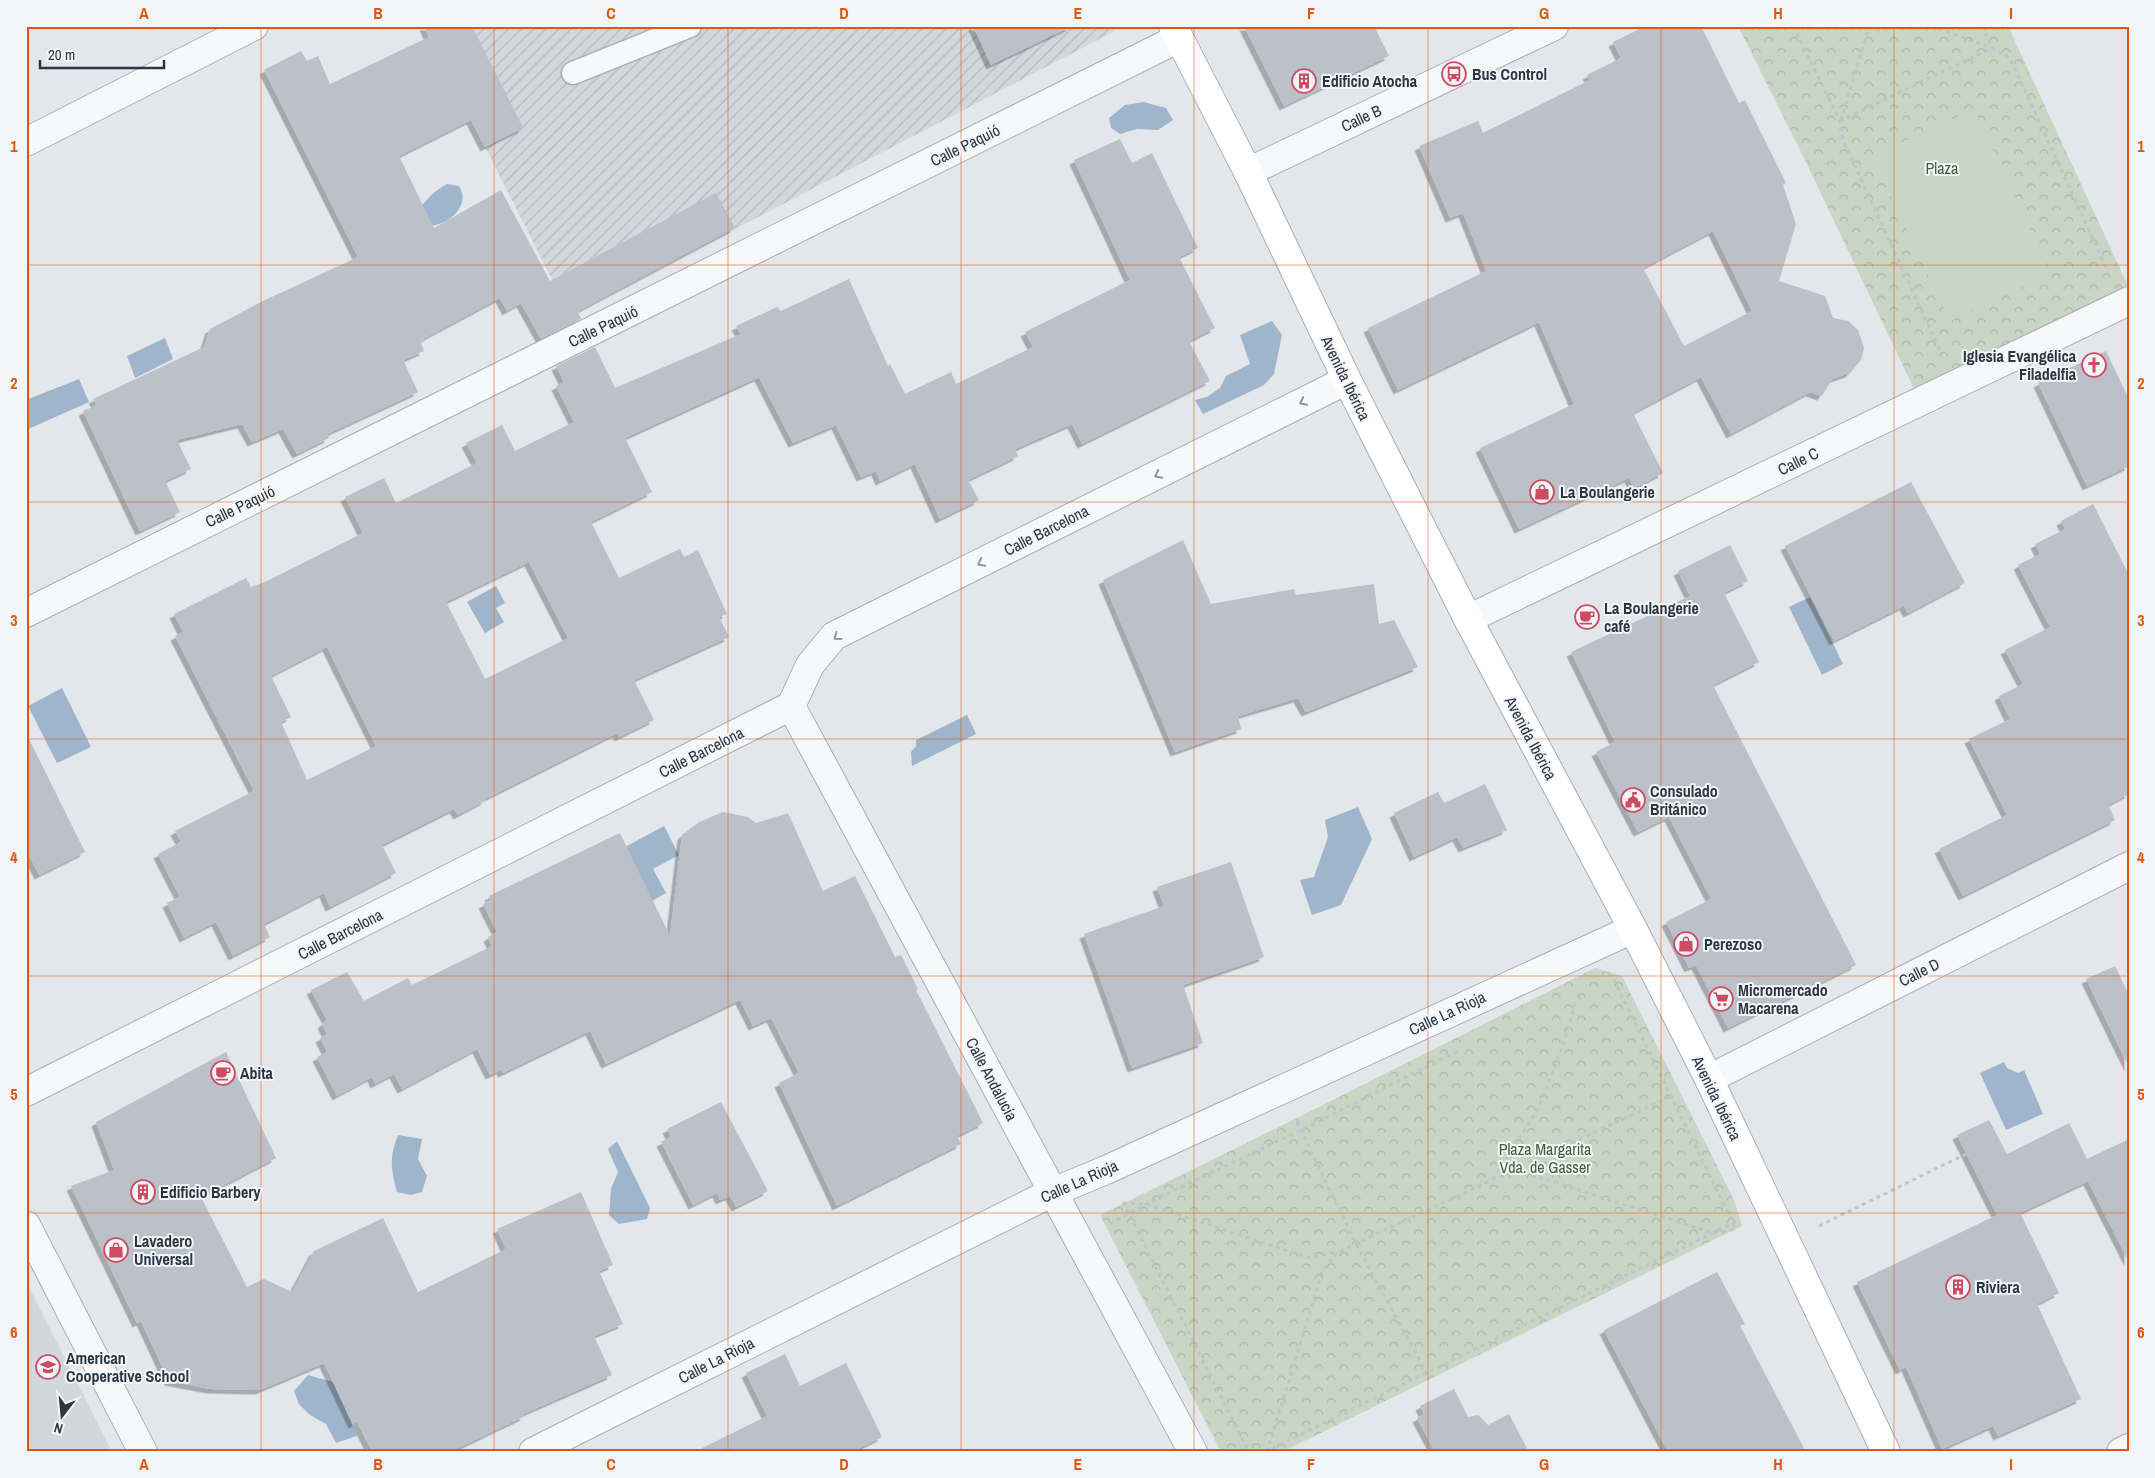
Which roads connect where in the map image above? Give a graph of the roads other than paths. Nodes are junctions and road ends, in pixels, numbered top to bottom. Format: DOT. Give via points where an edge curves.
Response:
graph roads {
  1 [pos="254,26"];
  2 [pos="690,26"];
  3 [pos="1554,26"];
  4 [pos="1176,32"];
  5 [pos="573,73"];
  6 [pos="26,142"];
  7 [pos="1248,172"];
  8 [pos="2126,302"];
  9 [pos="1347,380"];
  10 [pos="26,613"];
  11 [pos="1468,619"];
  12 [pos="790,706"];
  13 [pos="2129,866"];
  14 [pos="1633,929"];
  15 [pos="1709,1079"];
  16 [pos="26,1092"];
  17 [pos="1053,1192"];
  18 [pos="26,1226"];
  19 [pos="2129,1448"];
  20 [pos="143,1452"];
  21 [pos="533,1452"];
  22 [pos="1193,1452"];
  23 [pos="1886,1452"];
  24 [pos="2121,1452"];
  1 -- 6 [label="street"];
  2 -- 5 [label="lane"];
  3 -- 7 [label="street, Calle B"];
  4 -- 7 [label="street, Avenida Ibérica"];
  4 -- 10 [label="street, Calle Paquió"];
  7 -- 9 [label="street, Avenida Ibérica"];
  8 -- 11 [label="street, Calle C"];
  9 -- 11 [label="street, Avenida Ibérica"];
  9 -- 12 [label="street, Calle Barcelona, one-way" via="834,636 810,665"];
  11 -- 14 [label="street, Avenida Ibérica"];
  12 -- 16 [label="street, Calle Barcelona"];
  12 -- 17 [label="street, Calle Andalucía"];
  13 -- 15 [label="street, Calle D"];
  14 -- 15 [label="street, Avenida Ibérica"];
  14 -- 17 [label="street, Calle La Rioja"];
  15 -- 23 [label="street, Avenida Ibérica"];
  17 -- 21 [label="street, Calle La Rioja"];
  17 -- 22 [label="street, Calle Andalucía"];
  18 -- 20 [label="street"];
  19 -- 24 [label="street"];
}
